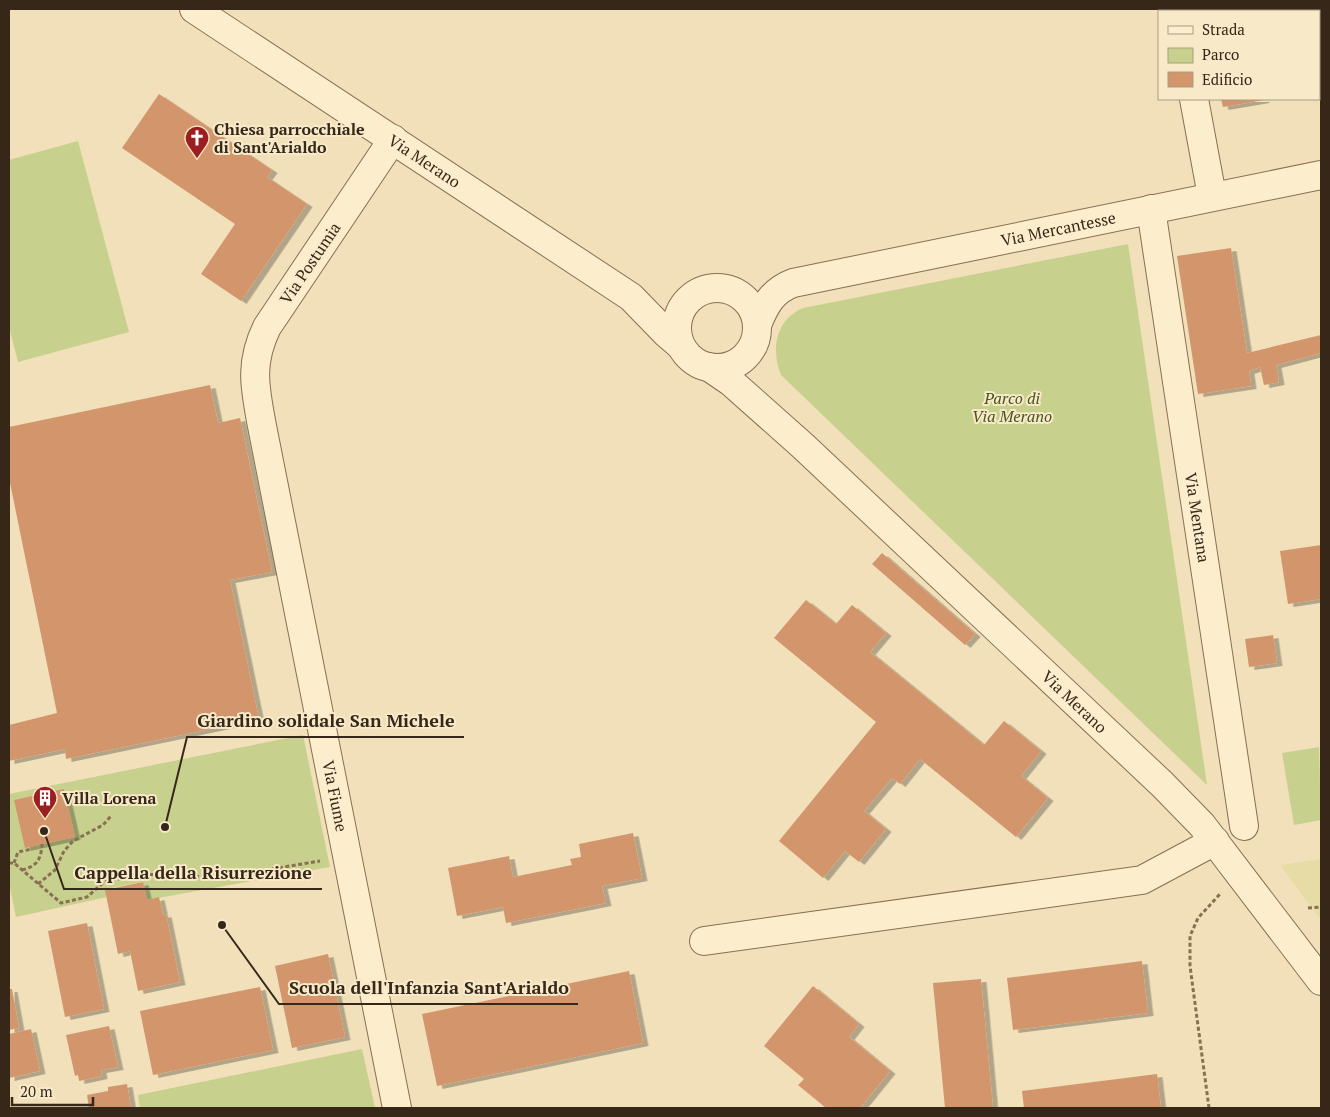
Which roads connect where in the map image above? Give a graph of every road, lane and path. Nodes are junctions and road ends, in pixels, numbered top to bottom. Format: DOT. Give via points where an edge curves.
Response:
graph roads {
  1 [pos="194,9"];
  2 [pos="1194,100"];
  3 [pos="393,139"];
  4 [pos="1321,175"];
  5 [pos="1212,196"];
  6 [pos="1152,209"];
  7 [pos="793,283"];
  8 [pos="724,288"];
  9 [pos="631,297"];
  10 [pos="687,300"];
  11 [pos="754,338"];
  12 [pos="680,345"];
  13 [pos="709,367"];
  14 [pos="256,396"];
  15 [pos="803,446"];
  16 [pos="111,816"];
  17 [pos="1244,826"];
  18 [pos="1215,841"];
  19 [pos="42,844"];
  20 [pos="32,849"];
  21 [pos="348,855"];
  22 [pos="9,863"];
  23 [pos="14,863"];
  24 [pos="22,871"];
  25 [pos="38,884"];
  26 [pos="1226,888"];
  27 [pos="1321,907"];
  28 [pos="1308,908"];
  29 [pos="704,941"];
  30 [pos="1321,981"];
  31 [pos="397,1108"];
  32 [pos="1209,1108"];
  1 -- 3 [label="street, Via Merano"];
  2 -- 5 [label="street"];
  3 -- 9 [label="street, Via Merano"];
  3 -- 14 [label="street, Via Postumia" via="267,327 256,355"];
  4 -- 5 [label="street, Via Mercantesse"];
  5 -- 6 [label="street, Via Mercantesse"];
  6 -- 7 [label="street, Via Mercantesse"];
  6 -- 17 [label="street, Via Mentana"];
  7 -- 8 [label="street, Via Mercantesse" via="760,281"];
  7 -- 11 [label="street, Via Mercantesse" via="774,293 765,304"];
  8 -- 10 [label="street" via="697,292"];
  8 -- 11 [label="street" via="747,300 754,312"];
  9 -- 10 [label="street" via="658,304"];
  9 -- 12 [label="street"];
  10 -- 12 [label="street" via="676,324"];
  11 -- 13 [label="street" via="742,360 717,369"];
  11 -- 15 [label="street" via="748,379 753,390"];
  12 -- 13 [label="street" via="692,360"];
  13 -- 15 [label="street" via="731,382"];
  14 -- 21 [label="street, Via Fiume"];
  15 -- 18 [label="street, Via Merano" via="1162,784"];
  16 -- 25 [label="path" via="103,825 73,841 55,870"];
  18 -- 29 [label="street" via="1142,880"];
  18 -- 30 [label="street, Via Merano"];
  19 -- 24 [label="path" via="39,861"];
  20 -- 23 [label="path" via="18,852"];
  21 -- 25 [label="path" via="241,874 201,877 137,875 104,882 86,897 61,903"];
  21 -- 31 [label="street, Via Fiume"];
  22 -- 23 [label="path"];
  23 -- 24 [label="path"];
  24 -- 25 [label="path"];
  26 -- 32 [label="path" via="1198,918 1190,936 1190,966"];
  27 -- 28 [label="path"];
}
